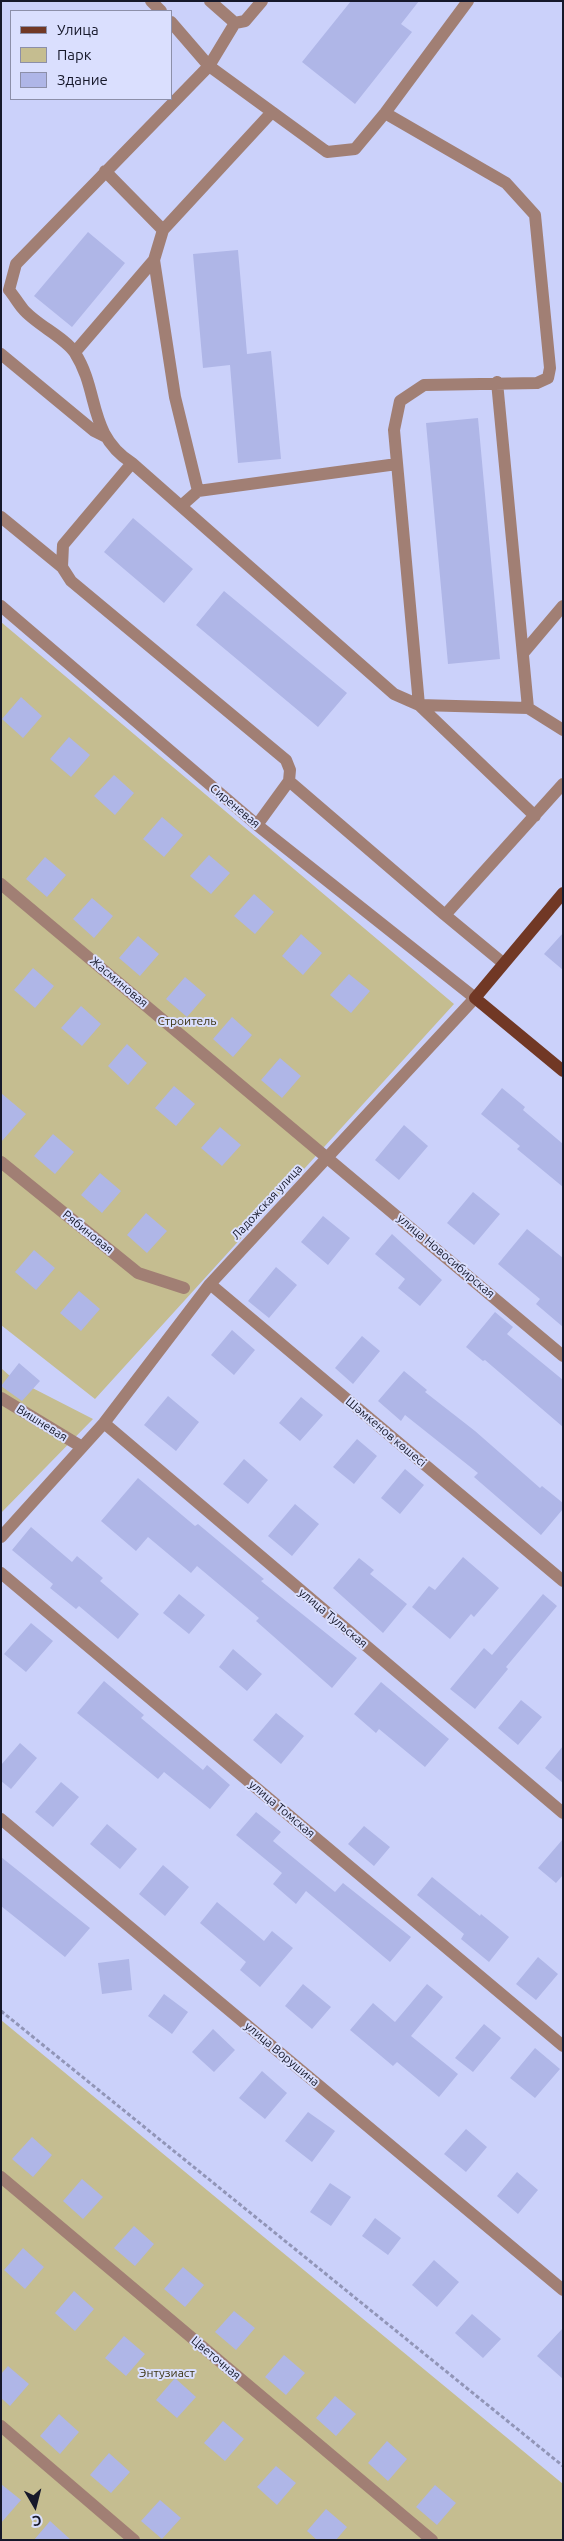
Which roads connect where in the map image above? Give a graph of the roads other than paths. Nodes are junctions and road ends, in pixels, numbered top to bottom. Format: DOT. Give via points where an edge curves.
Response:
graph roads {
  1 [pos="151,1"];
  2 [pos="210,1"];
  3 [pos="262,1"];
  4 [pos="468,1"];
  5 [pos="161,10"];
  6 [pos="172,23"];
  7 [pos="235,23"];
  8 [pos="209,66"];
  9 [pos="272,112"];
  10 [pos="385,113"];
  11 [pos="105,171"];
  12 [pos="163,230"];
  13 [pos="154,260"];
  14 [pos="14,273"];
  15 [pos="1,286"];
  16 [pos="75,352"];
  17 [pos="1,354"];
  18 [pos="497,382"];
  19 [pos="106,437"];
  20 [pos="132,463"];
  21 [pos="397,464"];
  22 [pos="198,491"];
  23 [pos="181,506"];
  24 [pos="1,517"];
  25 [pos="62,567"];
  26 [pos="1,606"];
  27 [pos="563,606"];
  28 [pos="524,652"];
  29 [pos="419,705"];
  30 [pos="528,708"];
  31 [pos="563,730"];
  32 [pos="289,781"];
  33 [pos="563,784"];
  34 [pos="534,816"];
  35 [pos="257,825"];
  36 [pos="1,884"];
  37 [pos="563,893"];
  38 [pos="445,915"];
  39 [pos="503,963"];
  40 [pos="475,998"];
  41 [pos="563,1071"];
  42 [pos="328,1157"];
  43 [pos="1,1162"];
  44 [pos="210,1284"];
  45 [pos="184,1288"];
  46 [pos="563,1356"];
  47 [pos="1,1398"];
  48 [pos="104,1423"];
  49 [pos="82,1447"];
  50 [pos="1,1537"];
  51 [pos="1,1572"];
  52 [pos="563,1581"];
  53 [pos="563,1813"];
  54 [pos="1,1819"];
  55 [pos="563,2046"];
  56 [pos="1,2177"];
  57 [pos="563,2290"];
  58 [pos="1,2426"];
  59 [pos="134,2540"];
  60 [pos="432,2540"];
  1 -- 5 [label="street"];
  2 -- 7 [label="street"];
  3 -- 7 [label="street" via="245,21"];
  4 -- 10 [label="street"];
  6 -- 8 [label="street"];
  7 -- 8 [label="street"];
  8 -- 9 [label="street"];
  8 -- 11 [label="street"];
  9 -- 10 [label="street" via="327,152 354,149"];
  9 -- 12 [label="street"];
  10 -- 18 [label="street" via="506,183 534,215 550,368 548,378 538,383"];
  11 -- 12 [label="street"];
  11 -- 14 [label="street" via="16,264"];
  12 -- 13 [label="street"];
  13 -- 16 [label="street"];
  13 -- 22 [label="street" via="175,398"];
  14 -- 15 [label="street"];
  14 -- 16 [label="street" via="9,290 23,309"];
  16 -- 19 [label="street" via="87,381 94,412"];
  17 -- 19 [label="street" via="94,431"];
  18 -- 21 [label="street" via="424,385 400,401 394,430"];
  18 -- 28 [label="street"];
  19 -- 20 [label="street" via="117,453"];
  20 -- 23 [label="street"];
  20 -- 25 [label="street" via="63,545"];
  21 -- 22 [label="street"];
  21 -- 29 [label="street"];
  22 -- 23 [label="street"];
  23 -- 29 [label="street" via="394,694"];
  24 -- 25 [label="street"];
  25 -- 32 [label="street" via="71,581 282,755 290,770"];
  26 -- 35 [label="street, Сиреневая"];
  27 -- 28 [label="street"];
  28 -- 30 [label="street"];
  29 -- 30 [label="street"];
  29 -- 34 [label="street"];
  30 -- 31 [label="street"];
  32 -- 35 [label="street"];
  32 -- 38 [label="street"];
  33 -- 34 [label="street"];
  34 -- 38 [label="street"];
  35 -- 40 [label="street, Сиреневая"];
  36 -- 42 [label="street, Жасминовая"];
  37 -- 39 [label="main road, Ладожская улица"];
  38 -- 39 [label="street"];
  39 -- 40 [label="main road, Ладожская улица"];
  40 -- 41 [label="main road"];
  40 -- 42 [label="street, Ладожская улица"];
  42 -- 44 [label="street, Ладожская улица"];
  42 -- 46 [label="street, улица Новосибирская"];
  43 -- 45 [label="street, Рябиновая" via="138,1272"];
  44 -- 48 [label="street, Ладожская улица"];
  44 -- 52 [label="street, Шәмкенов көшесі"];
  47 -- 49 [label="street, Вишневая"];
  48 -- 49 [label="street, Ладожская улица"];
  48 -- 53 [label="street, улица Тульская"];
  49 -- 50 [label="street, Ладожская улица"];
  51 -- 55 [label="street, улица Томская"];
  54 -- 57 [label="street, улица Ворушина"];
  56 -- 60 [label="street, Цветочная"];
  58 -- 59 [label="street"];
}
